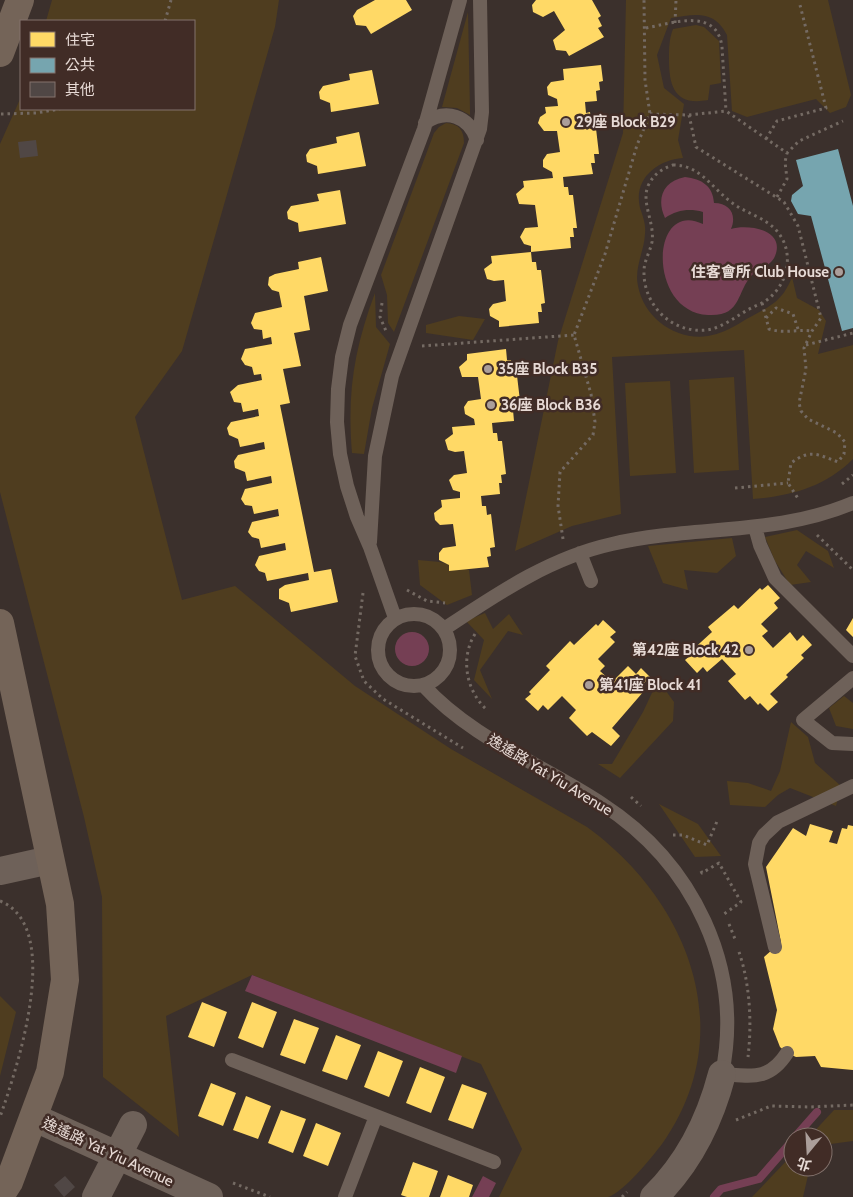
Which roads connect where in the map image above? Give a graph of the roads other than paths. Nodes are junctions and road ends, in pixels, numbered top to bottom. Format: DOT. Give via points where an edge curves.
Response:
graph roads {
  1 [pos="20,0"];
  2 [pos="460,0"];
  3 [pos="480,0"];
  4 [pos="0,53"];
  5 [pos="425,123"];
  6 [pos="477,140"];
  7 [pos="853,502"];
  8 [pos="755,527"];
  9 [pos="370,547"];
  10 [pos="580,553"];
  11 [pos="590,581"];
  12 [pos="395,618"];
  13 [pos="0,623"];
  14 [pos="444,629"];
  15 [pos="853,656"];
  16 [pos="853,678"];
  17 [pos="423,685"];
  18 [pos="853,744"];
  19 [pos="853,786"];
  20 [pos="50,860"];
  21 [pos="0,871"];
  22 [pos="775,947"];
  23 [pos="787,1053"];
  24 [pos="232,1060"];
  25 [pos="722,1074"];
  26 [pos="376,1116"];
  27 [pos="35,1118"];
  28 [pos="133,1125"];
  29 [pos="117,1156"];
  30 [pos="494,1162"];
  31 [pos="641,1194"];
  32 [pos="0,1196"];
  33 [pos="96,1197"];
  34 [pos="209,1197"];
  35 [pos="345,1197"];
  1 -- 4 [label="main road"];
  2 -- 5 [label="lane"];
  3 -- 6 [label="lane" via="482,112"];
  5 -- 6 [label="lane" via="434,117 455,116 469,124"];
  5 -- 9 [label="lane" via="350,326 342,357 337,422 347,486"];
  6 -- 9 [label="lane" via="403,341 383,411 375,456"];
  7 -- 8 [label="lane" via="804,520"];
  8 -- 10 [label="lane" via="641,538"];
  8 -- 15 [label="lane" via="775,578"];
  9 -- 12 [label="lane"];
  10 -- 11 [label="lane"];
  10 -- 14 [label="lane" via="529,575"];
  12 -- 14 [label="lane" via="422,614 437,621"];
  12 -- 17 [label="lane" via="380,635 377,646 380,664 390,678 400,684"];
  13 -- 20 [label="main road"];
  14 -- 17 [label="lane" via="450,651 448,663 442,673"];
  16 -- 18 [label="lane" via="804,720 832,743"];
  17 -- 25 [label="lane, 逸遙路 Yat Yiu Avenue" via="467,725 625,820 681,880 708,929 722,967 728,1024"];
  19 -- 22 [label="lane" via="778,822 759,843 756,869"];
  20 -- 21 [label="street"];
  20 -- 27 [label="main road" via="60,904 65,980 55,1051"];
  23 -- 25 [label="lane" via="768,1073 755,1076"];
  24 -- 26 [label="lane"];
  25 -- 31 [label="street, 逸遙路 Yat Yiu Avenue" via="715,1101 691,1151 675,1174"];
  26 -- 30 [label="lane"];
  26 -- 35 [label="lane"];
  27 -- 29 [label="street, 逸遙路 Yat Yiu Avenue"];
  27 -- 32 [label="main road"];
  28 -- 29 [label="street"];
  29 -- 33 [label="street"];
  29 -- 34 [label="street, 逸遙路 Yat Yiu Avenue"];
}
